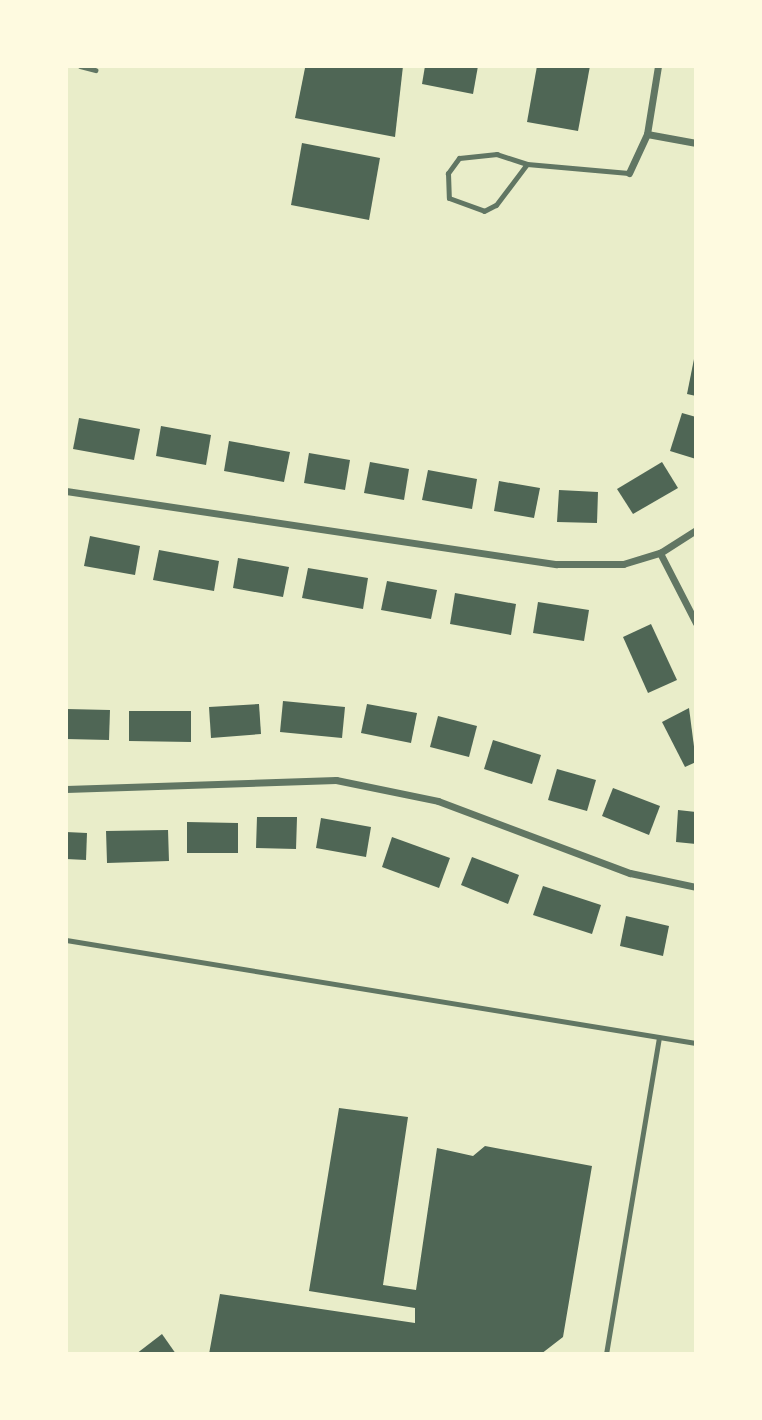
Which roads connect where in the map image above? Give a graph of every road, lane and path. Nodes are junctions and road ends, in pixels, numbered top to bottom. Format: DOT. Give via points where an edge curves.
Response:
graph roads {
  1 [pos="80,66"];
  2 [pos="659,66"];
  3 [pos="95,70"];
  4 [pos="647,134"];
  5 [pos="695,143"];
  6 [pos="527,164"];
  7 [pos="629,173"];
  8 [pos="66,491"];
  9 [pos="695,530"];
  10 [pos="660,552"];
  11 [pos="695,623"];
  12 [pos="66,789"];
  13 [pos="695,887"];
  14 [pos="66,940"];
  15 [pos="659,1037"];
  16 [pos="695,1043"];
  17 [pos="605,1353"];
  1 -- 3 [label="lane"];
  2 -- 4 [label="street"];
  4 -- 5 [label="street"];
  4 -- 7 [label="street"];
  6 -- 6 [label="lane" via="496,205 484,211 449,198 448,173 459,158 490,153"];
  6 -- 7 [label="lane"];
  8 -- 10 [label="street" via="556,564 623,564"];
  9 -- 10 [label="street"];
  10 -- 11 [label="street"];
  12 -- 13 [label="street" via="336,779 438,801 630,873"];
  14 -- 15 [label="lane"];
  15 -- 16 [label="lane"];
  15 -- 17 [label="lane"];
}
